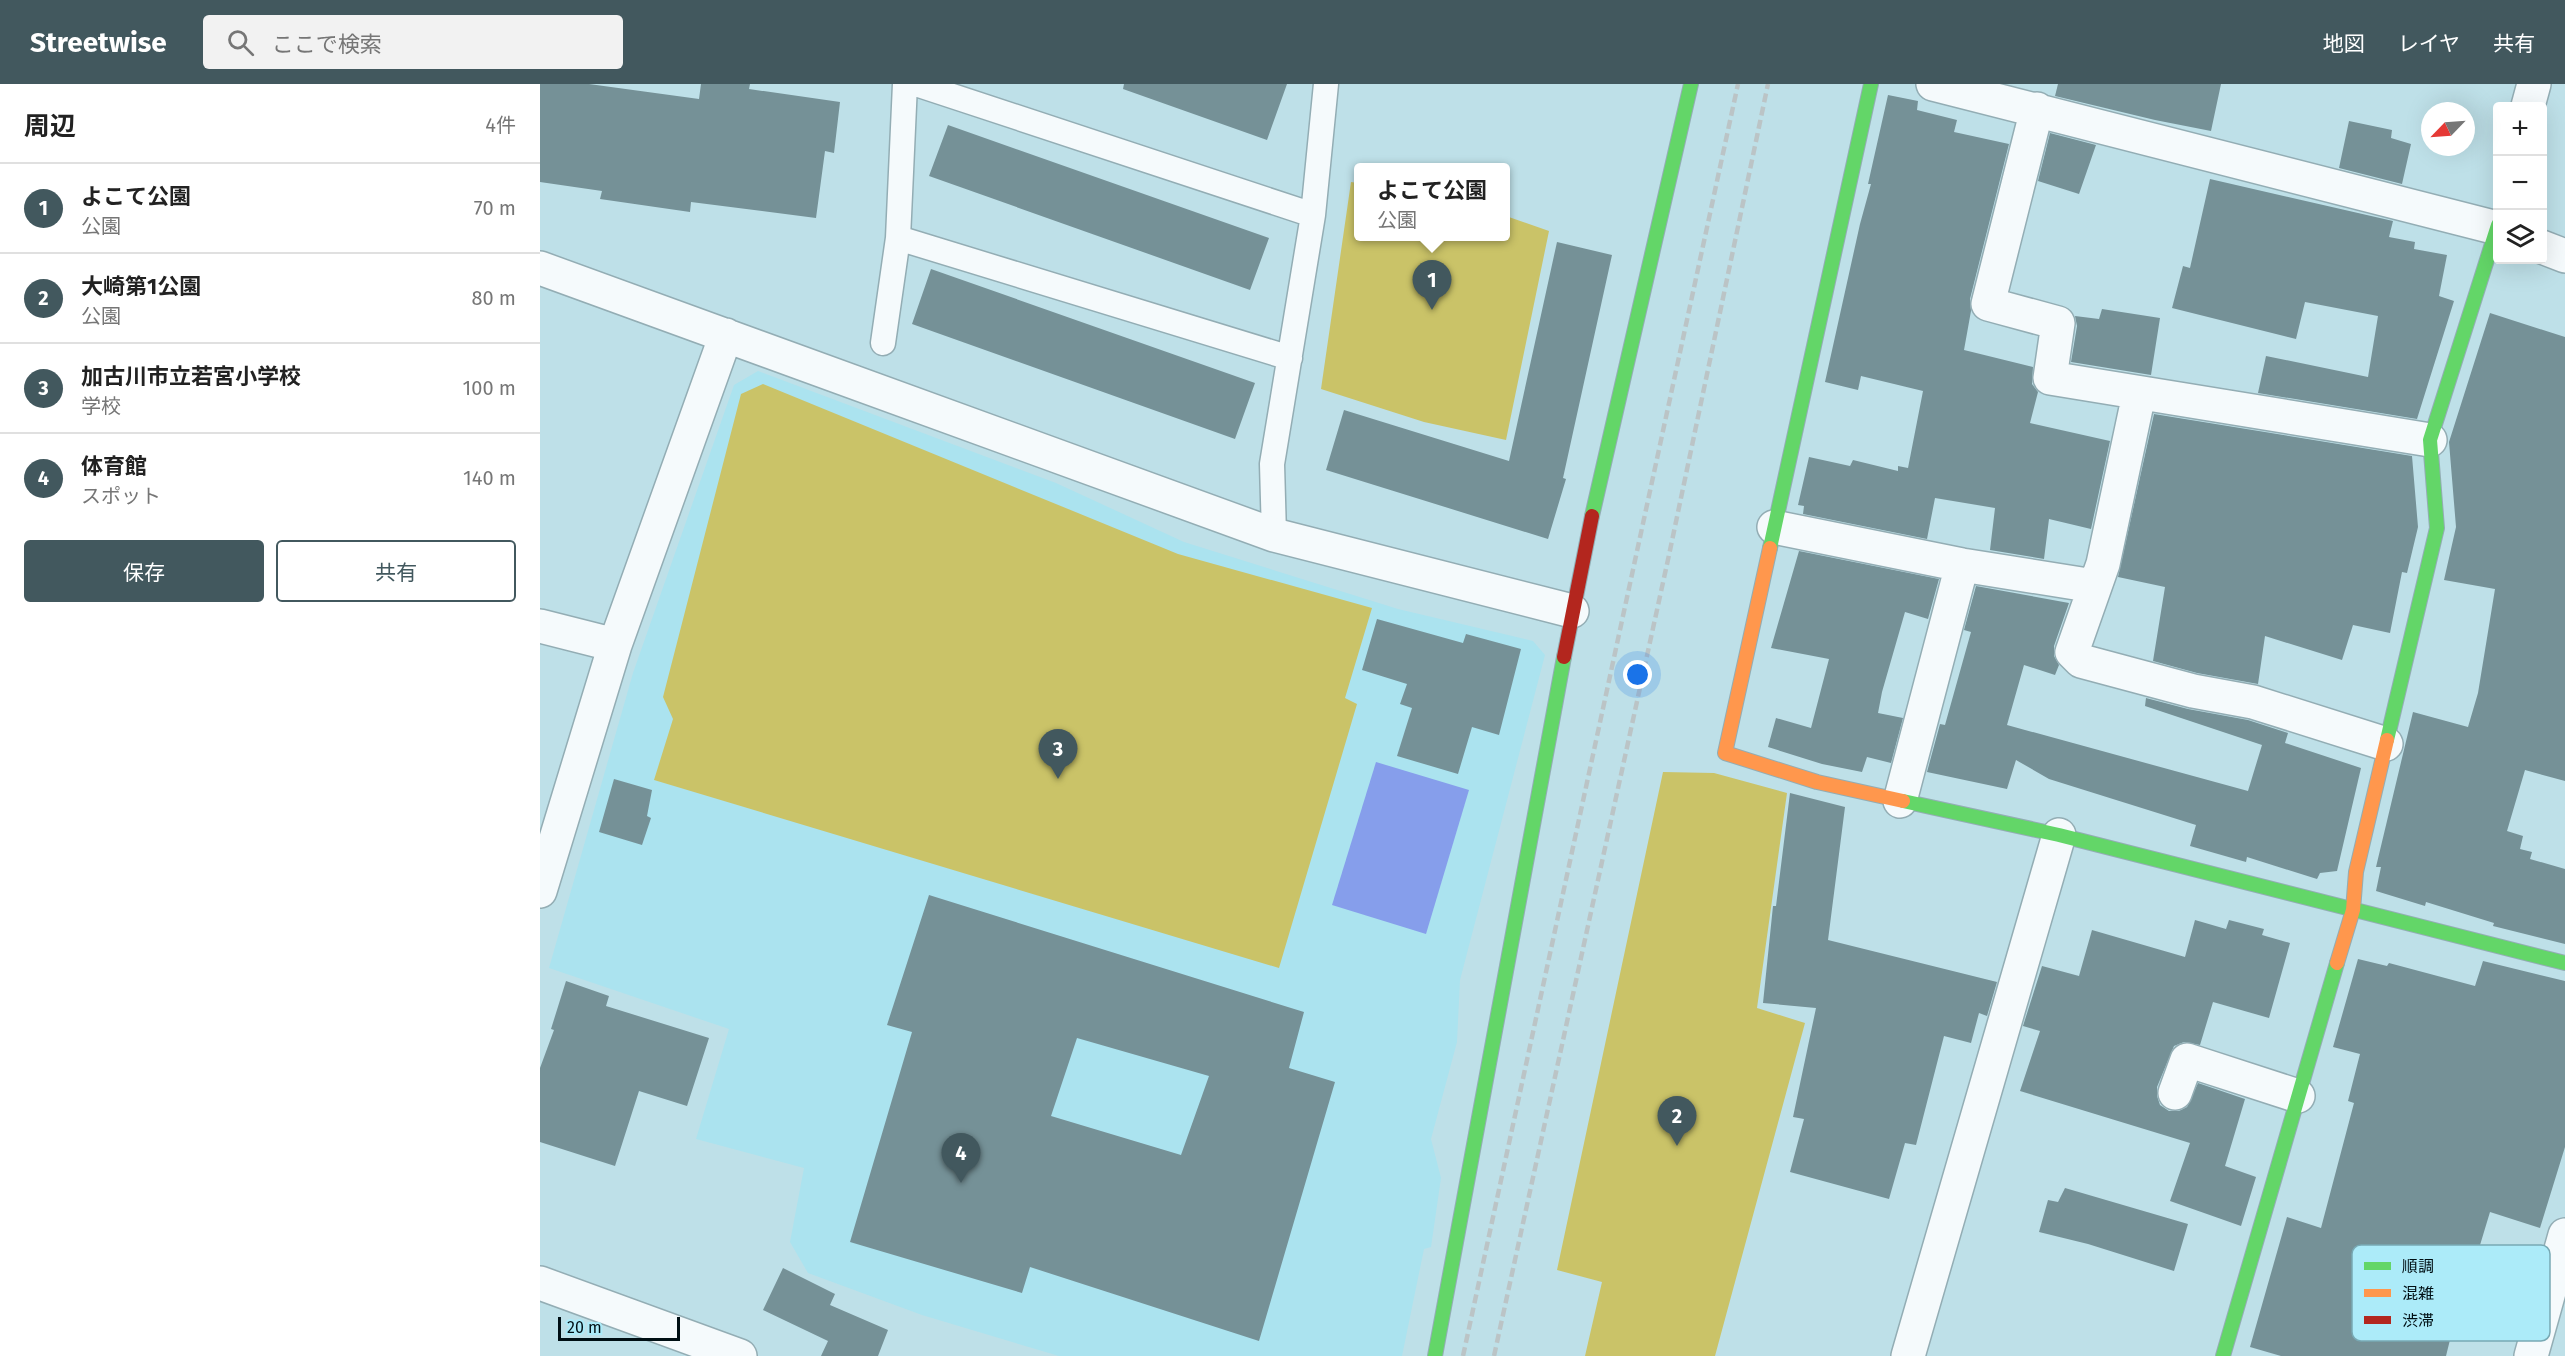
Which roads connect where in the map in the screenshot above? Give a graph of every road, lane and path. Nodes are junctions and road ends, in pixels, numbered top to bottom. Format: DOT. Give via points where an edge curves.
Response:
graph roads {
  1 [pos="905,84"];
  2 [pos="916,84"];
  3 [pos="1326,84"];
  4 [pos="1691,84"];
  5 [pos="1871,84"];
  6 [pos="1933,84"];
  7 [pos="2534,84"];
  8 [pos="2529,102"];
  9 [pos="2037,110"];
  10 [pos="1313,215"];
  11 [pos="2493,226"];
  12 [pos="898,238"];
  13 [pos="2493,240"];
  14 [pos="2547,249"];
  15 [pos="2565,256"];
  16 [pos="540,268"];
  17 [pos="726,335"];
  18 [pos="883,343"];
  19 [pos="1290,358"];
  20 [pos="2139,394"];
  21 [pos="2430,440"];
  22 [pos="1774,527"];
  23 [pos="1274,535"];
  24 [pos="1962,565"];
  25 [pos="2094,586"];
  26 [pos="1572,611"];
  27 [pos="540,626"];
  28 [pos="615,645"];
  29 [pos="2386,744"];
  30 [pos="1900,801"];
  31 [pos="550,822"];
  32 [pos="2060,835"];
  33 [pos="540,891"];
  34 [pos="2353,910"];
  35 [pos="2565,963"];
  36 [pos="2175,1093"];
  37 [pos="2298,1096"];
  38 [pos="2565,1235"];
  39 [pos="540,1283"];
  40 [pos="2550,1288"];
  41 [pos="2535,1341"];
  42 [pos="740,1356"];
  43 [pos="1435,1356"];
  44 [pos="1908,1356"];
  45 [pos="2223,1356"];
  46 [pos="2531,1356"];
  1 -- 12 [label="lane"];
  2 -- 10 [label="lane"];
  3 -- 10 [label="lane"];
  4 -- 26 [label="street"];
  5 -- 22 [label="street"];
  6 -- 9 [label="street"];
  7 -- 8 [label="street"];
  9 -- 11 [label="street"];
  9 -- 20 [label="street" via="1988,304 2058,322 2050,378"];
  10 -- 19 [label="lane"];
  12 -- 18 [label="lane"];
  12 -- 19 [label="lane"];
  13 -- 21 [label="street"];
  14 -- 15 [label="street"];
  16 -- 17 [label="street"];
  17 -- 23 [label="street"];
  17 -- 28 [label="street"];
  19 -- 23 [label="lane" via="1272,464"];
  20 -- 21 [label="street"];
  20 -- 25 [label="street" via="2103,564"];
  21 -- 29 [label="street" via="2436,528"];
  22 -- 24 [label="street"];
  22 -- 30 [label="street" via="1725,753 1817,782"];
  23 -- 26 [label="street"];
  24 -- 25 [label="street"];
  24 -- 30 [label="street"];
  25 -- 29 [label="street" via="2072,652 2081,661 2193,691 2253,702"];
  26 -- 43 [label="street"];
  27 -- 28 [label="street"];
  28 -- 31 [label="street"];
  29 -- 34 [label="street" via="2356,872"];
  30 -- 32 [label="street"];
  31 -- 33 [label="street"];
  32 -- 34 [label="street"];
  32 -- 44 [label="street"];
  34 -- 35 [label="street"];
  34 -- 37 [label="street"];
  36 -- 37 [label="street" via="2187,1060"];
  37 -- 45 [label="street"];
  38 -- 40 [label="street"];
  39 -- 42 [label="street"];
  41 -- 46 [label="street"];
}
